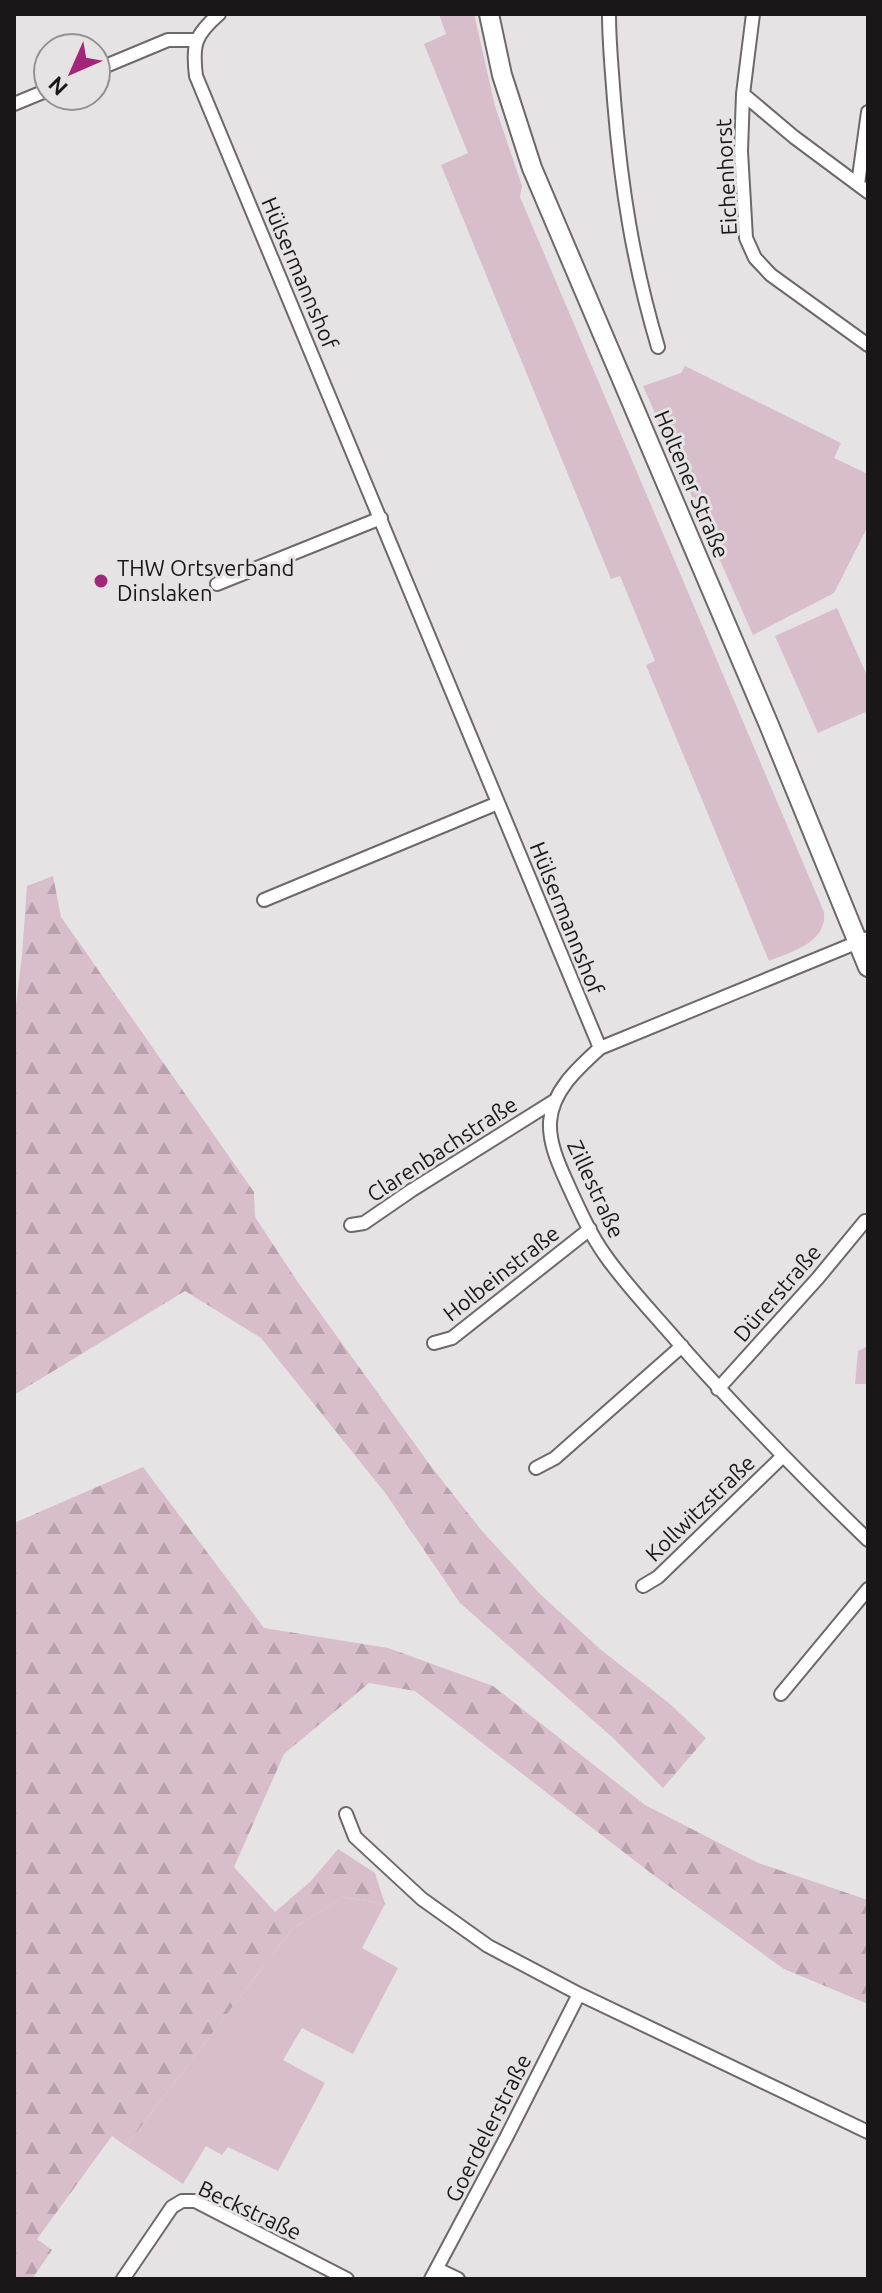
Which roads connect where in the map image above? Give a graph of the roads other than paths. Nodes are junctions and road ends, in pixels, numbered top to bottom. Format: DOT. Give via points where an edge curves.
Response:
graph roads {
  1 [pos="219,14"];
  2 [pos="489,14"];
  3 [pos="609,14"];
  4 [pos="753,14"];
  5 [pos="196,40"];
  6 [pos="112,63"];
  7 [pos="743,94"];
  8 [pos="868,112"];
  9 [pos="863,188"];
  10 [pos="868,345"];
  11 [pos="658,347"];
  12 [pos="381,518"];
  13 [pos="217,584"];
  14 [pos="498,803"];
  15 [pos="264,900"];
  16 [pos="863,940"];
  17 [pos="868,967"];
  18 [pos="600,1048"];
  19 [pos="554,1101"];
  20 [pos="865,1221"];
  21 [pos="351,1225"];
  22 [pos="590,1229"];
  23 [pos="434,1343"];
  24 [pos="682,1346"];
  25 [pos="718,1389"];
  26 [pos="783,1456"];
  27 [pos="536,1468"];
  28 [pos="868,1540"];
  29 [pos="643,1586"];
  30 [pos="868,1589"];
  31 [pos="781,1694"];
  32 [pos="346,1814"];
  33 [pos="579,1994"];
  34 [pos="868,2132"];
  35 [pos="434,2274"];
  36 [pos="123,2279"];
  37 [pos="347,2279"];
  38 [pos="458,2279"];
  1 -- 5 [label="street"];
  2 -- 16 [label="street, Holtener Straße" via="532,168"];
  3 -- 11 [label="street" via="624,195"];
  4 -- 7 [label="street, Eichenhorst"];
  5 -- 6 [label="street" via="168,40"];
  5 -- 12 [label="street, Hülsermannshof" via="196,76"];
  7 -- 9 [label="street, Eichenhorst"];
  7 -- 10 [label="street, Eichenhorst" via="743,212 755,258"];
  8 -- 9 [label="street, Eichenhorst"];
  12 -- 13 [label="street"];
  12 -- 14 [label="street, Hülsermannshof"];
  14 -- 15 [label="street"];
  14 -- 18 [label="street, Hülsermannshof"];
  16 -- 17 [label="street, Holtener Straße"];
  16 -- 18 [label="street"];
  18 -- 19 [label="street"];
  19 -- 21 [label="street, Clarenbachstraße" via="364,1223"];
  19 -- 22 [label="street, Zillestraße" via="551,1136"];
  20 -- 25 [label="street, Dürerstraße"];
  22 -- 23 [label="street, Holbeinstraße" via="452,1338"];
  22 -- 24 [label="street, Zillestraße" via="627,1284"];
  24 -- 25 [label="street, Zillestraße"];
  24 -- 27 [label="street" via="555,1458"];
  25 -- 26 [label="street, Zillestraße"];
  26 -- 28 [label="street, Zillestraße"];
  26 -- 29 [label="street, Kollwitzstraße"];
  30 -- 31 [label="street"];
  32 -- 33 [label="street" via="355,1837 422,1899 488,1946"];
  33 -- 34 [label="street"];
  33 -- 35 [label="street, Goerdelerstraße"];
  35 -- 38 [label="street"];
  36 -- 37 [label="street, Beckstraße" via="172,2207 182,2201 195,2201"];
}
